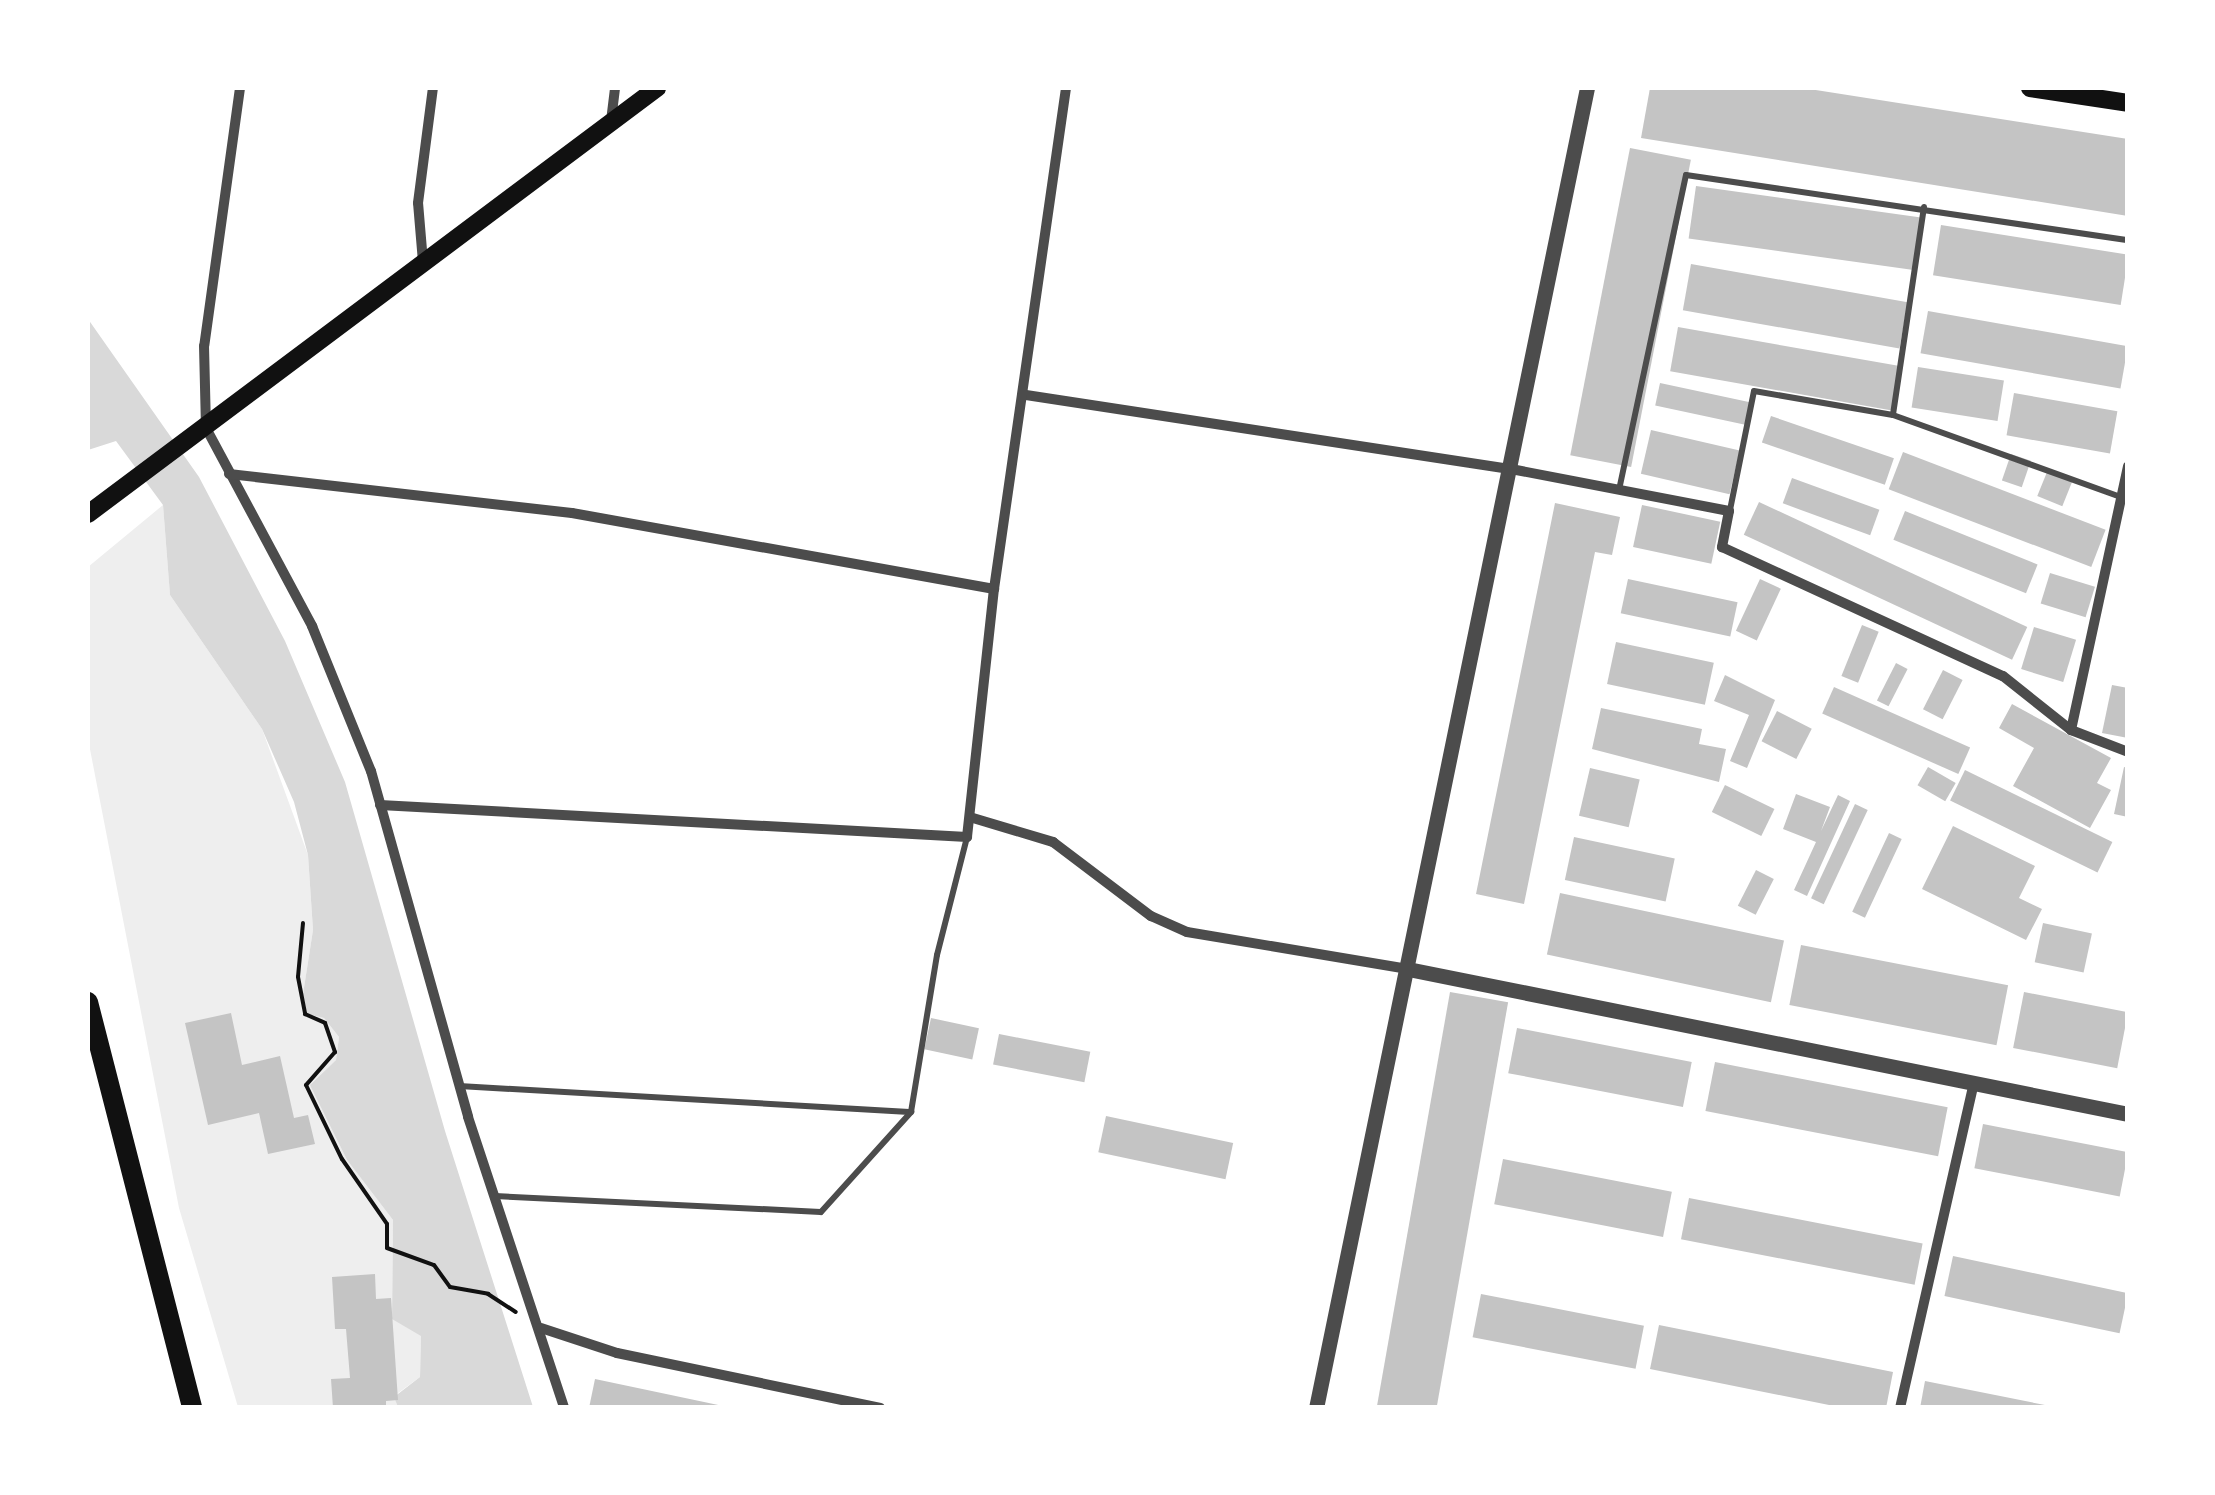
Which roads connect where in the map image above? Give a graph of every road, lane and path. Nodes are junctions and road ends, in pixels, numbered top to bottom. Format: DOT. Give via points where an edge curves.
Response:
graph roads {
  1 [pos="240,88"];
  2 [pos="434,88"];
  3 [pos="615,88"];
  4 [pos="657,88"];
  5 [pos="1066,88"];
  6 [pos="1587,88"];
  7 [pos="2030,88"];
  8 [pos="2128,103"];
  9 [pos="610,122"];
  10 [pos="1924,207"];
  11 [pos="2128,240"];
  12 [pos="424,263"];
  13 [pos="1026,394"];
  14 [pos="1893,415"];
  15 [pos="205,428"];
  16 [pos="2128,466"];
  17 [pos="1511,469"];
  18 [pos="229,474"];
  19 [pos="1619,490"];
  20 [pos="2121,497"];
  21 [pos="1729,511"];
  22 [pos="88,514"];
  23 [pos="994,589"];
  24 [pos="2071,730"];
  25 [pos="2128,752"];
  26 [pos="380,805"];
  27 [pos="973,818"];
  28 [pos="967,836"];
  29 [pos="303,923"];
  30 [pos="1408,969"];
  31 [pos="88,1002"];
  32 [pos="1974,1083"];
  33 [pos="459,1086"];
  34 [pos="911,1112"];
  35 [pos="2128,1114"];
  36 [pos="495,1196"];
  37 [pos="541,1328"];
  38 [pos="192,1408"];
  39 [pos="564,1408"];
  40 [pos="880,1408"];
  41 [pos="1316,1408"];
  42 [pos="1900,1408"];
  1 -- 15 [label="street" via="204,346"];
  2 -- 12 [label="street" via="418,203"];
  3 -- 9 [label="street"];
  4 -- 9 [label="main road"];
  5 -- 13 [label="street"];
  6 -- 17 [label="street"];
  7 -- 8 [label="main road"];
  9 -- 12 [label="main road"];
  10 -- 11 [label="lane"];
  10 -- 14 [label="lane"];
  10 -- 19 [label="lane" via="1686,175"];
  12 -- 15 [label="main road"];
  13 -- 17 [label="street"];
  13 -- 23 [label="street"];
  14 -- 20 [label="lane"];
  14 -- 21 [label="lane" via="1754,391"];
  15 -- 18 [label="street"];
  15 -- 22 [label="main road"];
  16 -- 20 [label="street"];
  17 -- 19 [label="street"];
  17 -- 30 [label="street"];
  18 -- 23 [label="street" via="572,513"];
  18 -- 26 [label="street" via="312,626"];
  19 -- 21 [label="street"];
  20 -- 24 [label="street"];
  21 -- 24 [label="street" via="1722,547 2003,676"];
  23 -- 27 [label="street"];
  24 -- 25 [label="street"];
  26 -- 28 [label="street"];
  26 -- 33 [label="street"];
  27 -- 28 [label="street"];
  27 -- 30 [label="street" via="1053,842 1151,916 1187,932"];
  28 -- 34 [label="lane" via="937,955"];
  29 -- 37 [label="path" via="298,977 306,1014 326,1023 335,1052 306,1084 342,1159 387,1224 387,1248 434,1265 450,1287 488,1294"];
  30 -- 32 [label="street"];
  30 -- 41 [label="street"];
  31 -- 38 [label="main road"];
  32 -- 35 [label="street"];
  32 -- 42 [label="street"];
  33 -- 34 [label="lane"];
  33 -- 36 [label="street"];
  34 -- 36 [label="lane" via="821,1212"];
  36 -- 37 [label="street"];
  37 -- 39 [label="street"];
  37 -- 40 [label="street" via="617,1353"];
}
